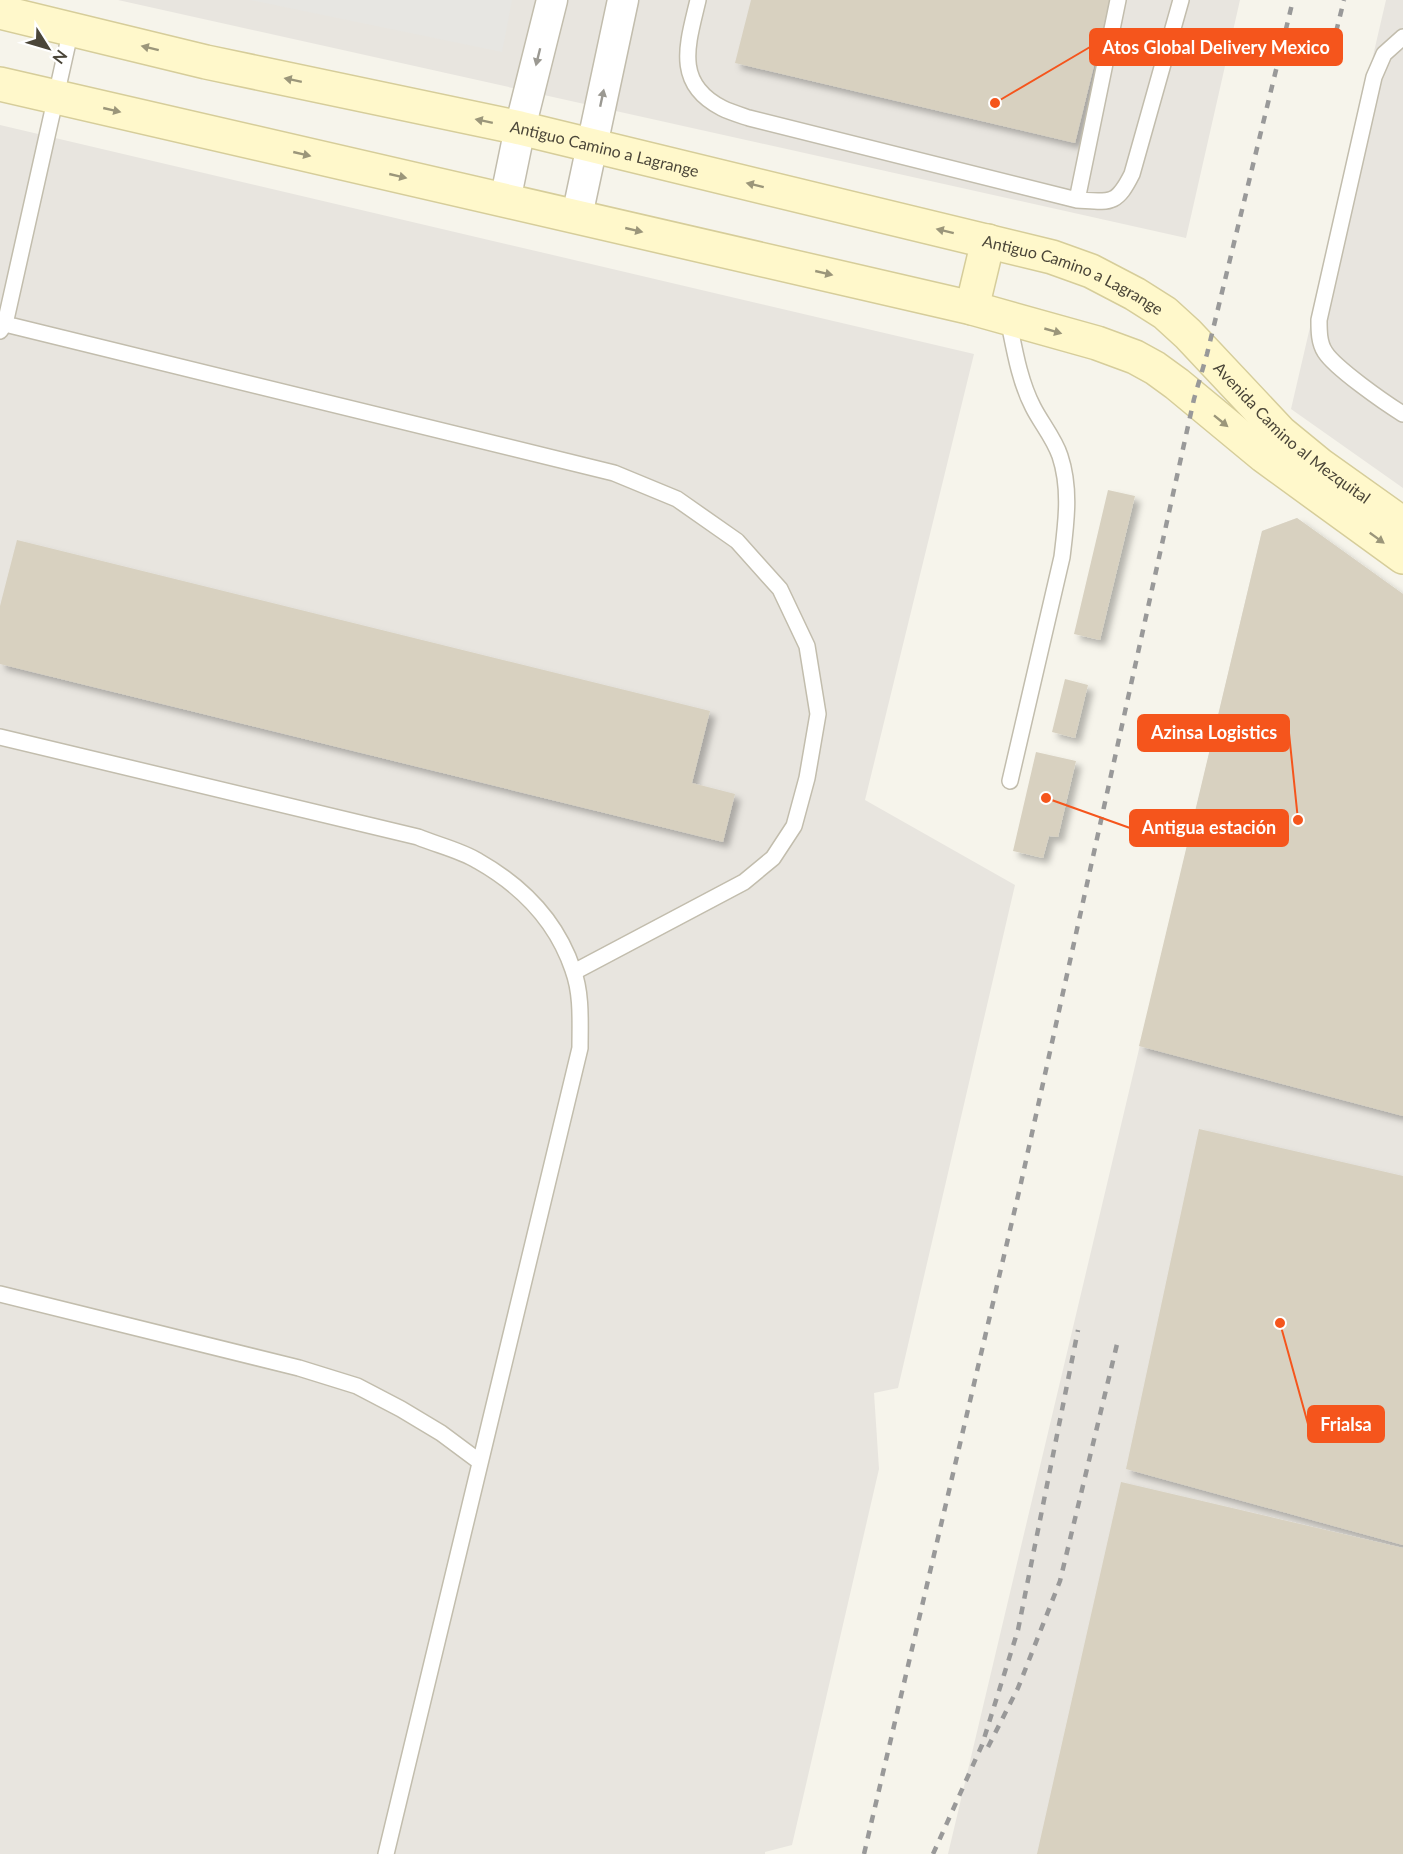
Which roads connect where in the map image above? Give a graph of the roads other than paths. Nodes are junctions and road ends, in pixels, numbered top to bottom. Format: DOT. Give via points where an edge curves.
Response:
graph roads {
  1 [pos="552,0"];
  2 [pos="622,0"];
  3 [pos="698,0"];
  4 [pos="1118,0"];
  5 [pos="1181,0"];
  6 [pos="0,12"];
  7 [pos="71,29"];
  8 [pos="1403,37"];
  9 [pos="0,84"];
  10 [pos="55,96"];
  11 [pos="520,128"];
  12 [pos="591,145"];
  13 [pos="1077,200"];
  14 [pos="505,201"];
  15 [pos="576,216"];
  16 [pos="988,241"];
  17 [pos="972,308"];
  18 [pos="1008,318"];
  19 [pos="2,327"];
  20 [pos="1188,334"];
  21 [pos="1403,414"];
  22 [pos="1403,524"];
  23 [pos="1403,557"];
  24 [pos="0,736"];
  25 [pos="1010,781"];
  26 [pos="574,972"];
  27 [pos="0,1294"];
  28 [pos="480,1462"];
  29 [pos="386,1854"];
  1 -- 11 [label="street, one-way"];
  12 -- 2 [label="street, one-way"];
  3 -- 13 [label="lane" via="688,42 688,65 693,84 722,108"];
  4 -- 13 [label="lane"];
  5 -- 13 [label="lane" via="1132,174 1124,190 1104,202"];
  6 -- 7 [label="street, Antiguo Camino a Lagrange"];
  7 -- 10 [label="lane"];
  11 -- 7 [label="street, Antiguo Camino a Lagrange, one-way" via="218,65"];
  8 -- 21 [label="lane" via="1384,54 1374,77 1319,320 1324,351 1336,365"];
  9 -- 10 [label="street"];
  10 -- 14 [label="street, one-way"];
  10 -- 19 [label="lane"];
  11 -- 12 [label="street, Antiguo Camino a Lagrange"];
  11 -- 14 [label="street"];
  12 -- 15 [label="street"];
  16 -- 12 [label="street, Antiguo Camino a Lagrange, one-way"];
  14 -- 15 [label="street"];
  15 -- 17 [label="street, one-way"];
  16 -- 17 [label="street"];
  16 -- 20 [label="street, Antiguo Camino a Lagrange" via="1091,270 1155,307"];
  17 -- 18 [label="street"];
  18 -- 23 [label="street, Avenida Camino al Mezquital, one-way" via="1096,343 1155,368 1264,456"];
  18 -- 25 [label="lane" via="1032,405 1060,455 1067,522"];
  19 -- 26 [label="lane" via="614,473 677,499 737,541 780,589 807,646 818,714 794,826 773,858 744,882"];
  20 -- 22 [label="street, Avenida Camino al Mezquital" via="1281,433"];
  24 -- 26 [label="lane" via="418,837 477,860 523,892 556,932"];
  26 -- 28 [label="lane" via="580,1048"];
  27 -- 28 [label="lane" via="357,1386 441,1433"];
  28 -- 29 [label="lane"];
}
